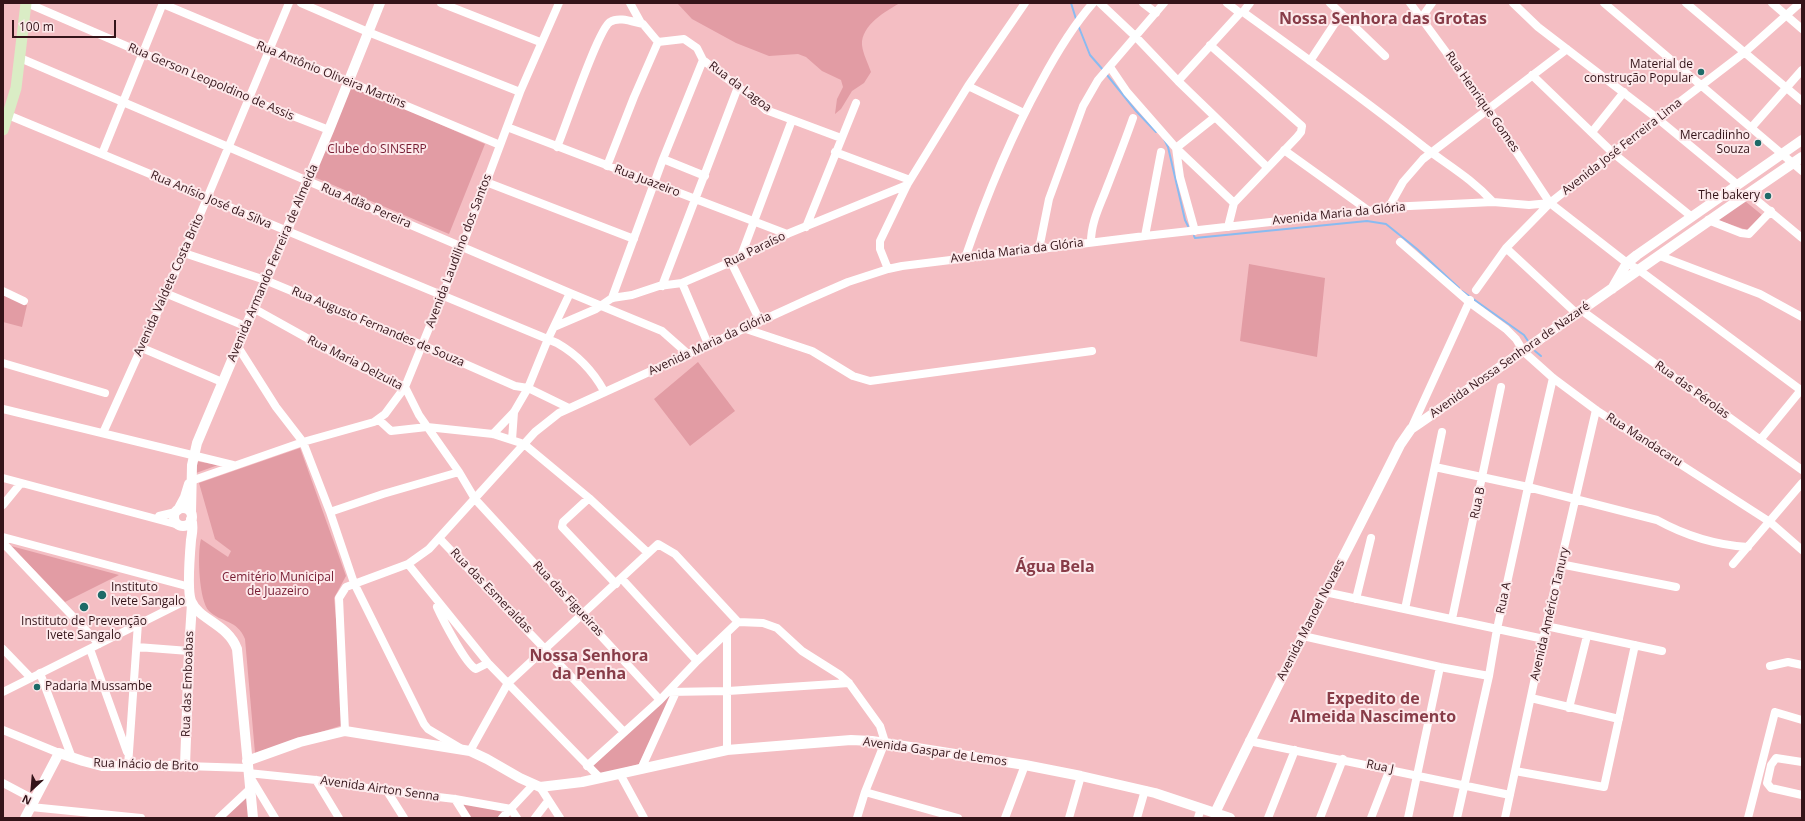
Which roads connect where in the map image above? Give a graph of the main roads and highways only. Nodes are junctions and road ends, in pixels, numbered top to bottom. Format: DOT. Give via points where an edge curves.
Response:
graph roads {
  1 [pos="26,3"];
  2 [pos="3,130"];
  1 -- 2 [label="main road" via="16,88"];
}
